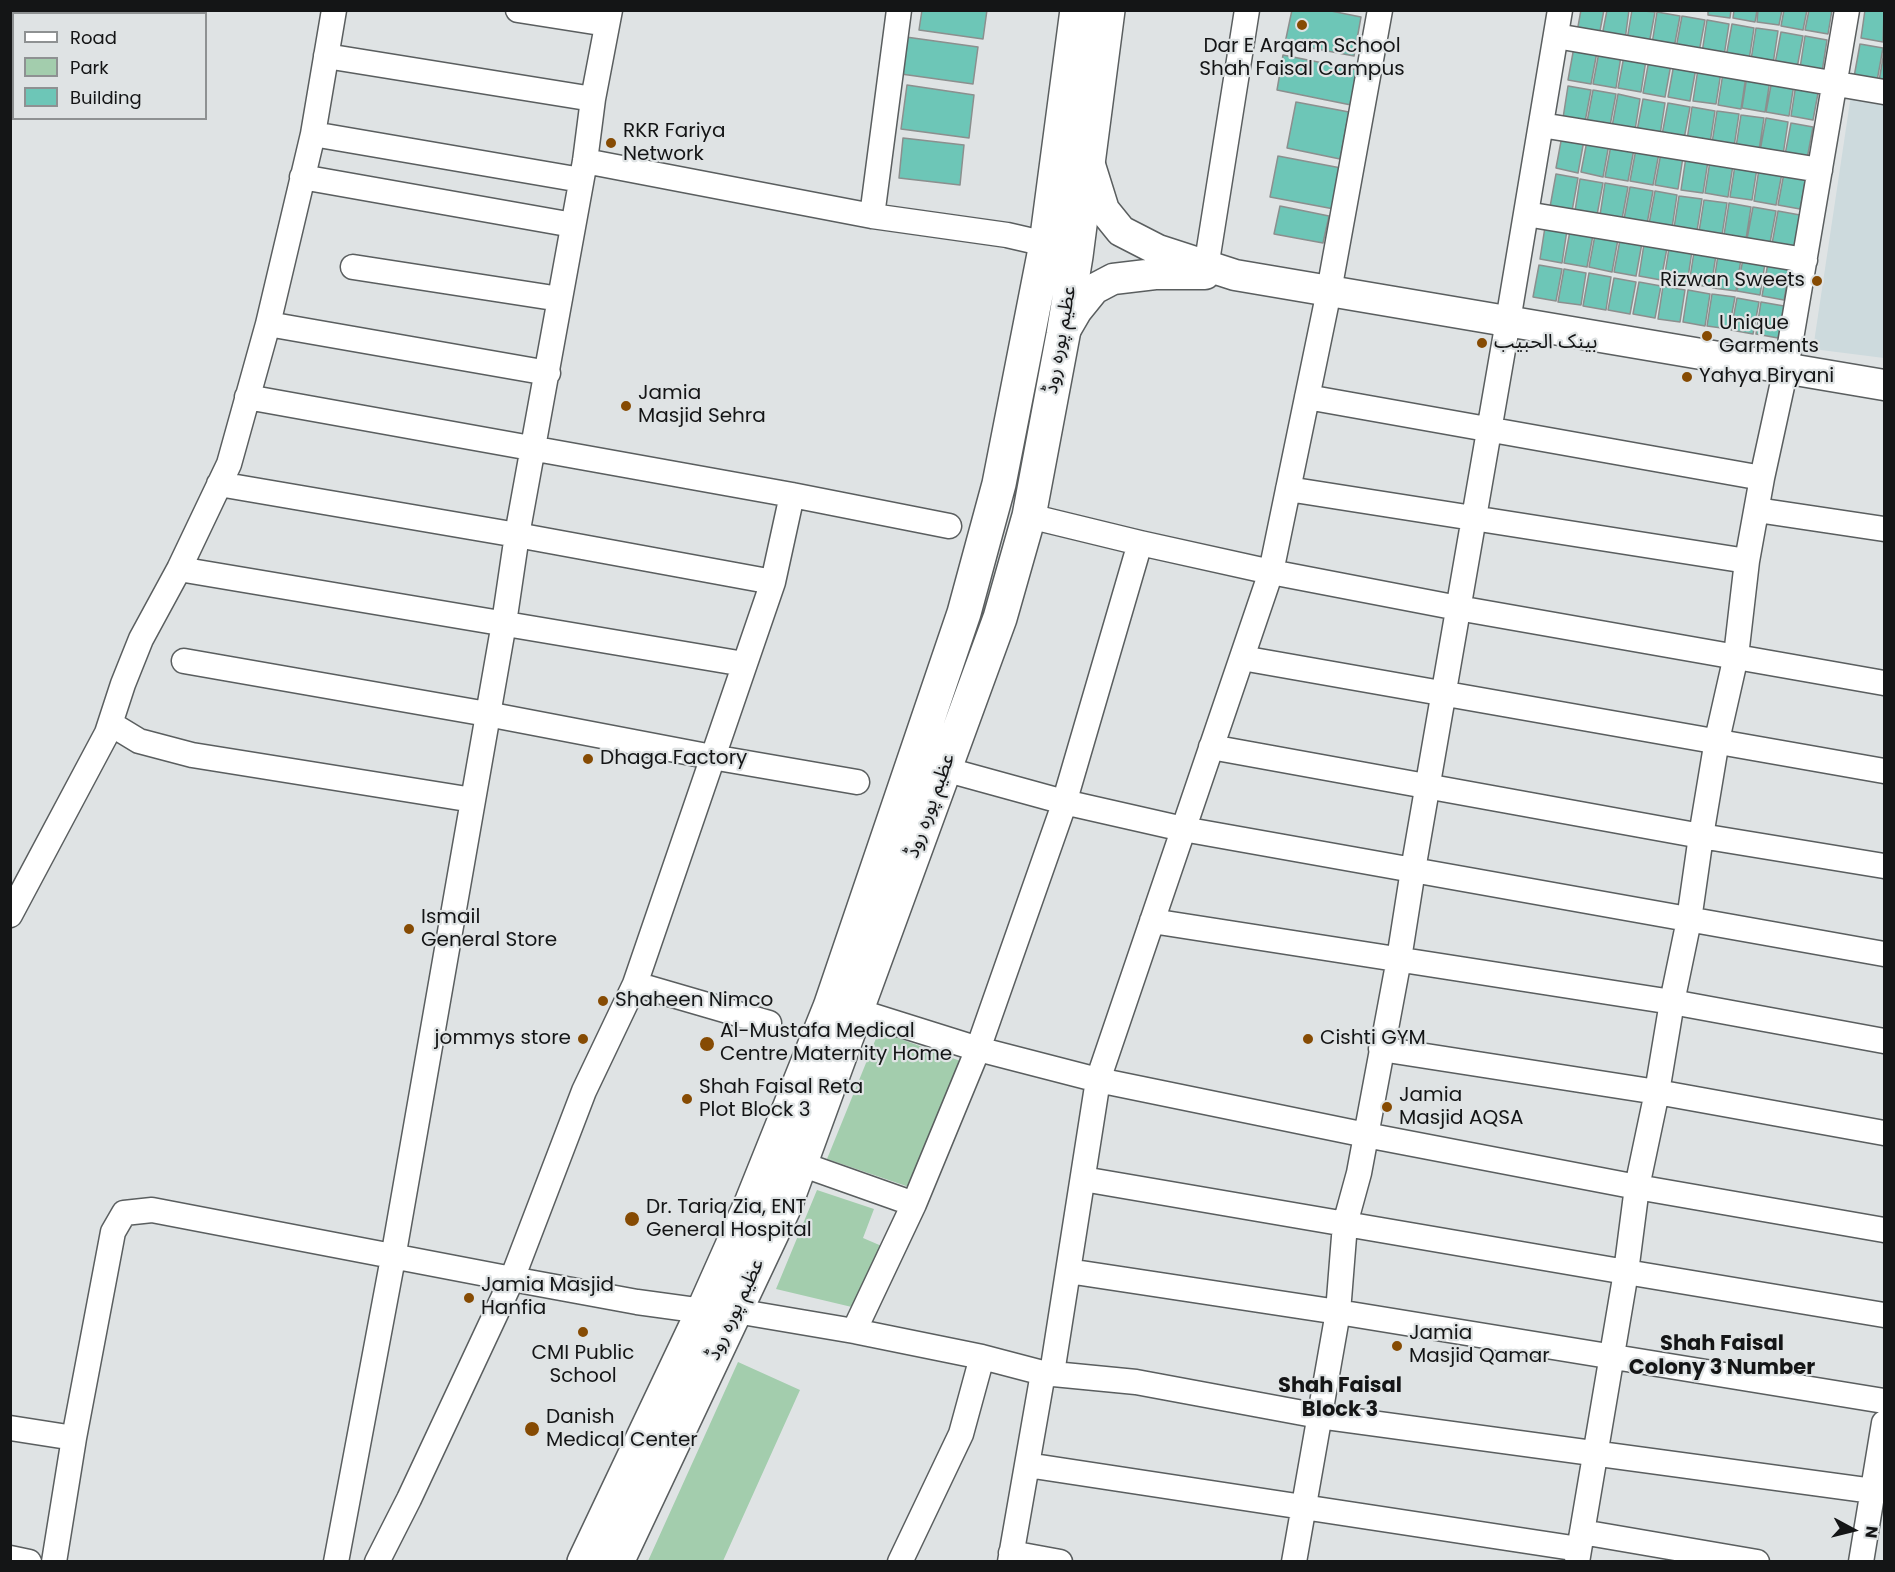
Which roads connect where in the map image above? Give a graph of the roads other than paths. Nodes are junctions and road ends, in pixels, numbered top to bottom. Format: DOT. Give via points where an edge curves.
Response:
graph roads {
  1 [pos="334,10"];
  2 [pos="518,10"];
  3 [pos="899,10"];
  4 [pos="1077,10"];
  5 [pos="1108,10"];
  6 [pos="1247,10"];
  7 [pos="1380,10"];
  8 [pos="1560,10"];
  9 [pos="1847,10"];
  10 [pos="609,17"];
  11 [pos="1556,36"];
  12 [pos="326,56"];
  13 [pos="1835,83"];
  14 [pos="1884,92"];
  15 [pos="593,99"];
  16 [pos="1541,125"];
  17 [pos="313,134"];
  18 [pos="1089,162"];
  19 [pos="1820,170"];
  20 [pos="583,171"];
  21 [pos="302,177"];
  22 [pos="1526,214"];
  23 [pos="872,216"];
  24 [pos="573,225"];
  25 [pos="1046,244"];
  26 [pos="1804,260"];
  27 [pos="353,267"];
  28 [pos="1206,270"];
  29 [pos="1329,291"];
  30 [pos="560,299"];
  31 [pos="1509,321"];
  32 [pos="268,324"];
  33 [pos="1063,335"];
  34 [pos="1786,368"];
  35 [pos="548,373"];
  36 [pos="1884,385"];
  37 [pos="247,397"];
  38 [pos="1307,397"];
  39 [pos="1490,428"];
  40 [pos="534,449"];
  41 [pos="1762,478"];
  42 [pos="219,484"];
  43 [pos="1288,489"];
  44 [pos="792,495"];
  45 [pos="1757,510"];
  46 [pos="1029,516"];
  47 [pos="1474,518"];
  48 [pos="949,526"];
  49 [pos="1884,529"];
  50 [pos="517,535"];
  51 [pos="1140,543"];
  52 [pos="1747,561"];
  53 [pos="180,569"];
  54 [pos="1271,572"];
  55 [pos="773,582"];
  56 [pos="1458,608"];
  57 [pos="504,623"];
  58 [pos="1736,656"];
  59 [pos="1242,658"];
  60 [pos="184,661"];
  61 [pos="744,664"];
  62 [pos="1884,683"];
  63 [pos="1444,693"];
  64 [pos="487,714"];
  65 [pos="111,724"];
  66 [pos="1717,740"];
  67 [pos="1211,747"];
  68 [pos="712,757"];
  69 [pos="944,769"];
  70 [pos="1884,771"];
  71 [pos="857,782"];
  72 [pos="1427,786"];
  73 [pos="473,800"];
  74 [pos="1064,802"];
  75 [pos="1183,829"];
  76 [pos="1701,836"];
  77 [pos="1884,866"];
  78 [pos="1413,870"];
  79 [pos="10,915"];
  80 [pos="1689,920"];
  81 [pos="1152,921"];
  82 [pos="1884,954"];
  83 [pos="1399,959"];
  84 [pos="635,984"];
  85 [pos="1672,1002"];
  86 [pos="857,1011"];
  87 [pos="769,1023"];
  88 [pos="1884,1041"];
  89 [pos="978,1049"];
  90 [pos="1381,1049"];
  91 [pos="1098,1080"];
  92 [pos="1657,1092"];
  93 [pos="1884,1133"];
  94 [pos="1366,1135"];
  95 [pos="801,1164"];
  96 [pos="1083,1179"];
  97 [pos="1637,1187"];
  98 [pos="914,1204"];
  99 [pos="1345,1224"];
  100 [pos="1884,1230"];
  101 [pos="393,1258"];
  102 [pos="1068,1272"];
  103 [pos="1626,1272"];
  104 [pos="512,1280"];
  105 [pos="703,1311"];
  106 [pos="736,1311"];
  107 [pos="1338,1312"];
  108 [pos="1884,1315"];
  109 [pos="854,1331"];
  110 [pos="1612,1356"];
  111 [pos="982,1358"];
  112 [pos="1048,1373"];
  113 [pos="1884,1401"];
  114 [pos="1319,1416"];
  115 [pos="1884,1423"];
  116 [pos="10,1428"];
  117 [pos="74,1438"];
  118 [pos="1594,1453"];
  119 [pos="1881,1461"];
  120 [pos="1027,1465"];
  121 [pos="1873,1491"];
  122 [pos="1303,1506"];
  123 [pos="1875,1539"];
  124 [pos="1579,1548"];
  125 [pos="1010,1557"];
  126 [pos="10,1558"];
  127 [pos="598,1559"];
  128 [pos="29,1562"];
  129 [pos="54,1562"];
  130 [pos="336,1562"];
  131 [pos="376,1562"];
  132 [pos="900,1562"];
  133 [pos="1060,1562"];
  134 [pos="1294,1562"];
  135 [pos="1757,1562"];
  136 [pos="1861,1562"];
  1 -- 12 [label="street"];
  2 -- 10 [label="street"];
  3 -- 23 [label="street"];
  4 -- 25 [label="main road, عظیم پورہ روڈ"];
  5 -- 18 [label="main road, عظیم پورہ روڈ"];
  6 -- 28 [label="street"];
  7 -- 29 [label="street"];
  8 -- 11 [label="street"];
  9 -- 13 [label="street"];
  10 -- 15 [label="street"];
  11 -- 13 [label="street"];
  11 -- 16 [label="street"];
  12 -- 15 [label="street"];
  12 -- 17 [label="street"];
  13 -- 14 [label="street"];
  13 -- 19 [label="street"];
  15 -- 20 [label="street"];
  16 -- 19 [label="street"];
  16 -- 22 [label="street"];
  17 -- 20 [label="street"];
  17 -- 21 [label="street"];
  18 -- 28 [label="street" via="1104,210 1120,231"];
  18 -- 33 [label="main road, عظیم پورہ روڈ"];
  19 -- 26 [label="street"];
  20 -- 23 [label="street"];
  20 -- 24 [label="street"];
  21 -- 24 [label="street"];
  21 -- 32 [label="street"];
  22 -- 26 [label="street"];
  22 -- 31 [label="street"];
  23 -- 25 [label="street"];
  24 -- 30 [label="street"];
  25 -- 105 [label="main road, عظیم پورہ روڈ" via="999,484 964,613 830,1007 753,1201"];
  26 -- 34 [label="street"];
  27 -- 30 [label="street"];
  28 -- 29 [label="street"];
  28 -- 33 [label="street" via="1113,279 1094,289"];
  29 -- 31 [label="street"];
  29 -- 38 [label="street"];
  30 -- 35 [label="street"];
  31 -- 34 [label="street"];
  31 -- 39 [label="street"];
  32 -- 35 [label="street"];
  32 -- 37 [label="street"];
  33 -- 46 [label="main road, عظیم پورہ روڈ"];
  34 -- 36 [label="street"];
  34 -- 41 [label="street"];
  35 -- 40 [label="street"];
  37 -- 40 [label="street"];
  37 -- 42 [label="street" via="229,464"];
  38 -- 39 [label="street"];
  38 -- 43 [label="street"];
  39 -- 41 [label="street"];
  39 -- 47 [label="street"];
  40 -- 44 [label="street"];
  40 -- 50 [label="street"];
  41 -- 45 [label="street"];
  42 -- 50 [label="street"];
  42 -- 53 [label="street"];
  43 -- 47 [label="street"];
  43 -- 54 [label="street"];
  44 -- 48 [label="street"];
  44 -- 55 [label="street"];
  45 -- 49 [label="street"];
  45 -- 52 [label="street"];
  46 -- 51 [label="street"];
  46 -- 69 [label="main road, عظیم پورہ روڈ" via="1000,618"];
  47 -- 52 [label="street"];
  47 -- 56 [label="street"];
  50 -- 55 [label="street"];
  50 -- 57 [label="street"];
  51 -- 54 [label="street"];
  51 -- 74 [label="street"];
  52 -- 58 [label="street"];
  53 -- 57 [label="street"];
  53 -- 65 [label="street" via="141,639"];
  54 -- 56 [label="street"];
  54 -- 59 [label="street"];
  55 -- 61 [label="street"];
  56 -- 58 [label="street"];
  56 -- 63 [label="street"];
  57 -- 61 [label="street"];
  57 -- 64 [label="street"];
  58 -- 62 [label="street"];
  58 -- 66 [label="street"];
  59 -- 63 [label="street"];
  59 -- 67 [label="street"];
  60 -- 64 [label="street"];
  61 -- 68 [label="street"];
  63 -- 66 [label="street"];
  63 -- 72 [label="street"];
  64 -- 68 [label="street"];
  64 -- 73 [label="street"];
  65 -- 73 [label="street" via="139,741 192,755"];
  65 -- 79 [label="street"];
  66 -- 70 [label="street"];
  66 -- 76 [label="street"];
  67 -- 72 [label="street"];
  67 -- 75 [label="street"];
  68 -- 71 [label="street"];
  68 -- 84 [label="street"];
  69 -- 74 [label="street"];
  69 -- 86 [label="main road, عظیم پورہ روڈ"];
  72 -- 76 [label="street"];
  72 -- 78 [label="street"];
  73 -- 101 [label="street"];
  74 -- 75 [label="street"];
  74 -- 89 [label="street"];
  75 -- 78 [label="street"];
  75 -- 81 [label="street"];
  76 -- 77 [label="street"];
  76 -- 80 [label="street"];
  78 -- 80 [label="street"];
  78 -- 83 [label="street"];
  80 -- 82 [label="street"];
  80 -- 85 [label="street"];
  81 -- 83 [label="street"];
  81 -- 91 [label="street"];
  83 -- 85 [label="street"];
  83 -- 90 [label="street"];
  84 -- 87 [label="street"];
  84 -- 104 [label="street" via="584,1091"];
  85 -- 88 [label="street"];
  85 -- 92 [label="street"];
  86 -- 89 [label="street"];
  86 -- 95 [label="main road, عظیم پورہ روڈ"];
  89 -- 91 [label="street"];
  89 -- 98 [label="street"];
  90 -- 92 [label="street"];
  90 -- 94 [label="street"];
  91 -- 94 [label="street"];
  91 -- 96 [label="street"];
  92 -- 93 [label="street"];
  92 -- 97 [label="street"];
  94 -- 97 [label="street"];
  94 -- 99 [label="street"];
  95 -- 98 [label="street"];
  95 -- 106 [label="main road, عظیم پورہ روڈ"];
  96 -- 99 [label="street"];
  96 -- 102 [label="street"];
  97 -- 100 [label="street"];
  97 -- 103 [label="street"];
  98 -- 109 [label="street"];
  99 -- 103 [label="street"];
  99 -- 107 [label="street"];
  101 -- 104 [label="street"];
  101 -- 117 [label="street" via="152,1210 124,1213 113,1232"];
  101 -- 130 [label="street"];
  102 -- 107 [label="street"];
  102 -- 112 [label="street"];
  103 -- 108 [label="street"];
  103 -- 110 [label="street"];
  104 -- 105 [label="street"];
  104 -- 131 [label="street"];
  105 -- 127 [label="main road, عظیم پورہ روڈ"];
  106 -- 109 [label="street"];
  106 -- 127 [label="main road, عظیم پورہ روڈ"];
  107 -- 110 [label="street"];
  107 -- 114 [label="street"];
  109 -- 111 [label="street"];
  110 -- 113 [label="street"];
  110 -- 118 [label="street"];
  111 -- 112 [label="street"];
  111 -- 132 [label="street" via="961,1434"];
  112 -- 114 [label="street" via="1136,1382"];
  112 -- 120 [label="street"];
  114 -- 118 [label="street"];
  114 -- 122 [label="street"];
  115 -- 119 [label="street"];
  116 -- 117 [label="street"];
  117 -- 129 [label="street"];
  118 -- 121 [label="street"];
  118 -- 124 [label="street"];
  119 -- 121 [label="street"];
  120 -- 122 [label="street"];
  120 -- 125 [label="street"];
  121 -- 123 [label="street"];
  122 -- 124 [label="street"];
  122 -- 134 [label="street"];
  123 -- 136 [label="street"];
  124 -- 135 [label="street"];
  125 -- 133 [label="street"];
  126 -- 128 [label="street"];
}
